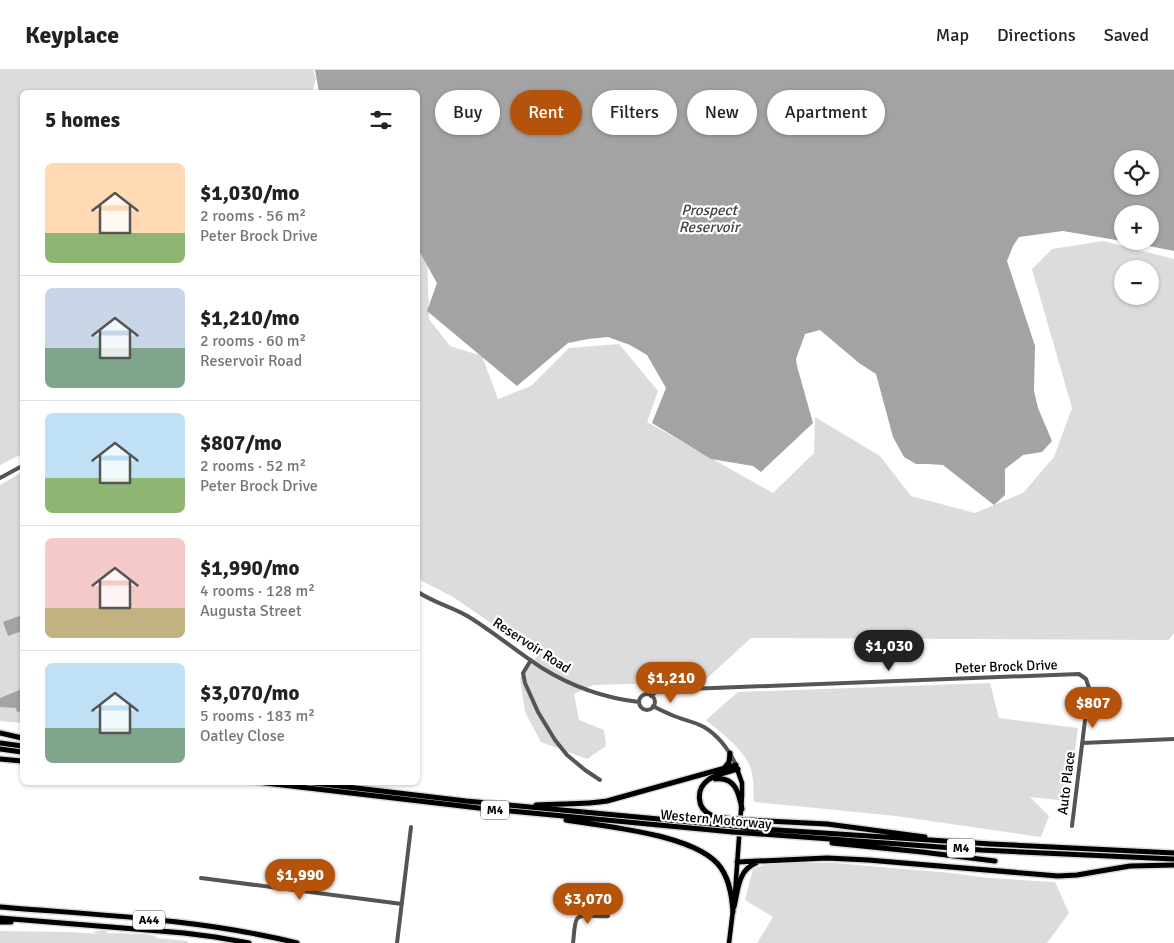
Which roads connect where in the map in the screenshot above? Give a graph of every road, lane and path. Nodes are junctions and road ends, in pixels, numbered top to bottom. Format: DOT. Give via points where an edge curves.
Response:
graph roads {
  1 [pos="20,467"];
  2 [pos="0,478"];
  3 [pos="420,593"];
  4 [pos="531,660"];
  5 [pos="650,696"];
  6 [pos="639,702"];
  7 [pos="653,706"];
  8 [pos="0,733"];
  9 [pos="20,738"];
  10 [pos="1174,739"];
  11 [pos="0,743"];
  12 [pos="1082,743"];
  13 [pos="20,746"];
  14 [pos="0,749"];
  15 [pos="20,752"];
  16 [pos="730,753"];
  17 [pos="0,759"];
  18 [pos="20,761"];
  19 [pos="737,767"];
  20 [pos="722,769"];
  21 [pos="600,780"];
  22 [pos="705,782"];
  23 [pos="281,785"];
  24 [pos="332,785"];
  25 [pos="524,807"];
  26 [pos="742,809"];
  27 [pos="531,814"];
  28 [pos="1072,826"];
  29 [pos="411,827"];
  30 [pos="733,829"];
  31 [pos="748,830"];
  32 [pos="803,837"];
  33 [pos="961,842"];
  34 [pos="1174,852"];
  35 [pos="1174,860"];
  36 [pos="765,861"];
  37 [pos="995,861"];
  38 [pos="737,862"];
  39 [pos="1174,865"];
  40 [pos="201,878"];
  41 [pos="402,904"];
  42 [pos="0,907"];
  43 [pos="733,912"];
  44 [pos="608,916"];
  45 [pos="0,918"];
  46 [pos="0,922"];
  47 [pos="47,922"];
  48 [pos="249,943"];
  49 [pos="297,943"];
  50 [pos="397,943"];
  51 [pos="573,943"];
  52 [pos="730,943"];
  1 -- 2 [label="street"];
  3 -- 4 [label="street, Reservoir Road" via="465,615"];
  4 -- 6 [label="street, Reservoir Road" via="582,688"];
  4 -- 21 [label="street" via="523,673 538,712 567,755"];
  5 -- 6 [label="street" via="644,695"];
  5 -- 7 [label="street" via="654,700"];
  5 -- 12 [label="street, Peter Brock Drive" via="663,690 1079,674 1088,685"];
  6 -- 7 [label="street" via="645,710"];
  7 -- 16 [label="street" via="703,727"];
  8 -- 9 [label="highway"];
  10 -- 12 [label="street"];
  11 -- 13 [label="highway"];
  12 -- 28 [label="street, Auto Place"];
  14 -- 15 [label="highway"];
  16 -- 19 [label="street"];
  16 -- 20 [label="highway" via="728,763"];
  17 -- 18 [label="highway"];
  19 -- 20 [label="highway"];
  19 -- 22 [label="highway"];
  19 -- 26 [label="main road" via="742,784"];
  20 -- 25 [label="highway" via="607,801"];
  22 -- 26 [label="highway" via="720,778 730,781"];
  22 -- 33 [label="highway, M4, bridge" via="699,801 703,809 714,816 840,826"];
  23 -- 27 [label="highway, Western Motorway / M4"];
  24 -- 25 [label="highway, Western Motorway / M4"];
  25 -- 30 [label="highway, Western Motorway / M4"];
  26 -- 38 [label="main road"];
  27 -- 30 [label="highway, Western Motorway / M4"];
  27 -- 43 [label="highway" via="655,836 697,850 711,857 722,869 730,888"];
  29 -- 41 [label="street"];
  30 -- 31 [label="highway, Western Motorway / M4, bridge"];
  31 -- 32 [label="highway, Western Motorway / M4"];
  31 -- 33 [label="highway, Western Motorway / M4"];
  32 -- 35 [label="highway, Western Motorway / M4"];
  32 -- 37 [label="highway"];
  33 -- 34 [label="highway, Western Motorway / M4"];
  36 -- 38 [label="highway"];
  36 -- 39 [label="highway" via="868,860 1058,876 1130,866"];
  36 -- 43 [label="highway" via="752,865 742,875"];
  38 -- 43 [label="main road"];
  40 -- 41 [label="street"];
  41 -- 50 [label="street"];
  42 -- 49 [label="highway, A44" via="188,923"];
  43 -- 52 [label="main road"];
  44 -- 51 [label="street" via="578,917"];
  45 -- 47 [label="highway, A44"];
  46 -- 47 [label="highway"];
  47 -- 48 [label="highway, A44" via="184,933"];
}
